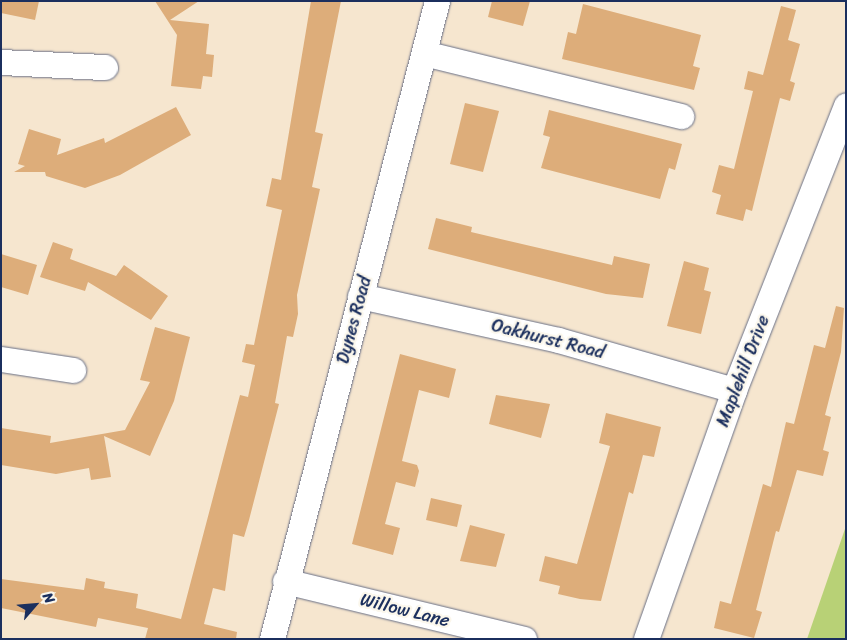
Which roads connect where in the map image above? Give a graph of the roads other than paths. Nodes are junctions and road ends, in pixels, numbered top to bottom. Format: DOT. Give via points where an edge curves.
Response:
graph roads {
  1 [pos="437,1"];
  2 [pos="424,53"];
  3 [pos="1,62"];
  4 [pos="104,67"];
  5 [pos="846,105"];
  6 [pos="681,116"];
  7 [pos="360,296"];
  8 [pos="1,359"];
  9 [pos="73,370"];
  10 [pos="734,390"];
  11 [pos="285,581"];
  12 [pos="272,639"];
  13 [pos="524,639"];
  14 [pos="646,639"];
  1 -- 2 [label="street, Dynes Road"];
  2 -- 6 [label="street"];
  2 -- 7 [label="street, Dynes Road"];
  3 -- 4 [label="street"];
  5 -- 10 [label="street, Maplehill Drive"];
  7 -- 10 [label="street, Oakhurst Road" via="558,340"];
  7 -- 11 [label="street, Dynes Road"];
  8 -- 9 [label="street"];
  10 -- 14 [label="street, Maplehill Drive"];
  11 -- 12 [label="street, Dynes Road"];
  11 -- 13 [label="street, Willow Lane"];
}
